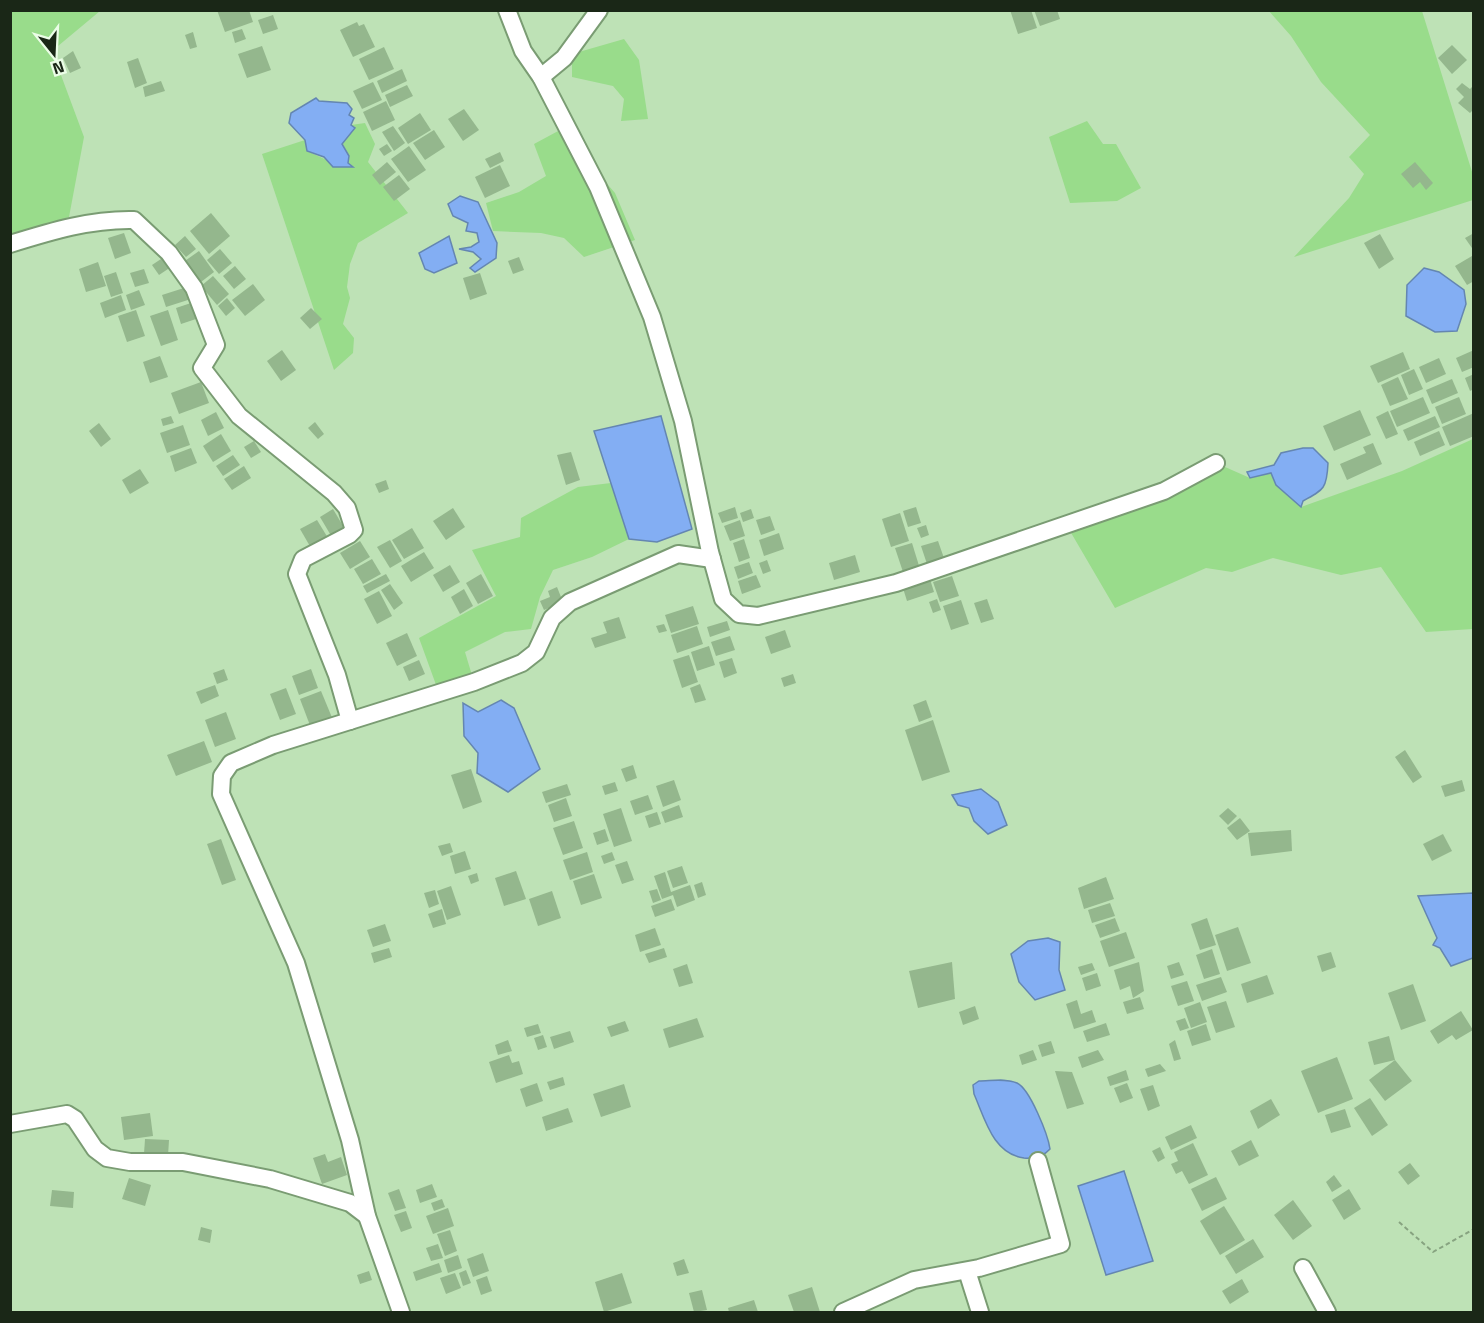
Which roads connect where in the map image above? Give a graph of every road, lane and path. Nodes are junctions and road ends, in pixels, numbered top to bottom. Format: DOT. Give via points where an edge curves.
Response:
graph roads {
  1 [pos="507,10"];
  2 [pos="591,14"];
  3 [pos="541,77"];
  4 [pos="10,244"];
  5 [pos="1216,463"];
  6 [pos="712,559"];
  7 [pos="350,721"];
  8 [pos="10,1124"];
  9 [pos="1038,1161"];
  10 [pos="367,1216"];
  11 [pos="1399,1222"];
  12 [pos="1473,1229"];
  13 [pos="1303,1268"];
  14 [pos="966,1270"];
  15 [pos="401,1312"];
  16 [pos="843,1312"];
  17 [pos="980,1312"];
  18 [pos="1327,1312"];
  1 -- 3 [label="street" via="523,51"];
  2 -- 3 [label="street" via="564,58"];
  3 -- 6 [label="street" via="598,187 652,316 683,421"];
  4 -- 7 [label="street" via="83,224 134,220 169,253 194,288 216,345 202,368 239,416 308,470 347,508 354,530 303,559 297,574 337,675"];
  5 -- 6 [label="street" via="1164,491 896,583 758,616 740,614 723,599"];
  6 -- 7 [label="street" via="678,555 570,602 552,618 536,652 522,663"];
  7 -- 10 [label="street" via="231,763 222,776 221,794 296,963 350,1140"];
  8 -- 10 [label="street" via="67,1114 107,1158 183,1162 270,1179 350,1203"];
  9 -- 14 [label="street" via="1061,1245"];
  10 -- 15 [label="street"];
  11 -- 12 [label="path" via="1433,1252"];
  13 -- 18 [label="street"];
  14 -- 16 [label="street" via="914,1280"];
  14 -- 17 [label="street"];
}
